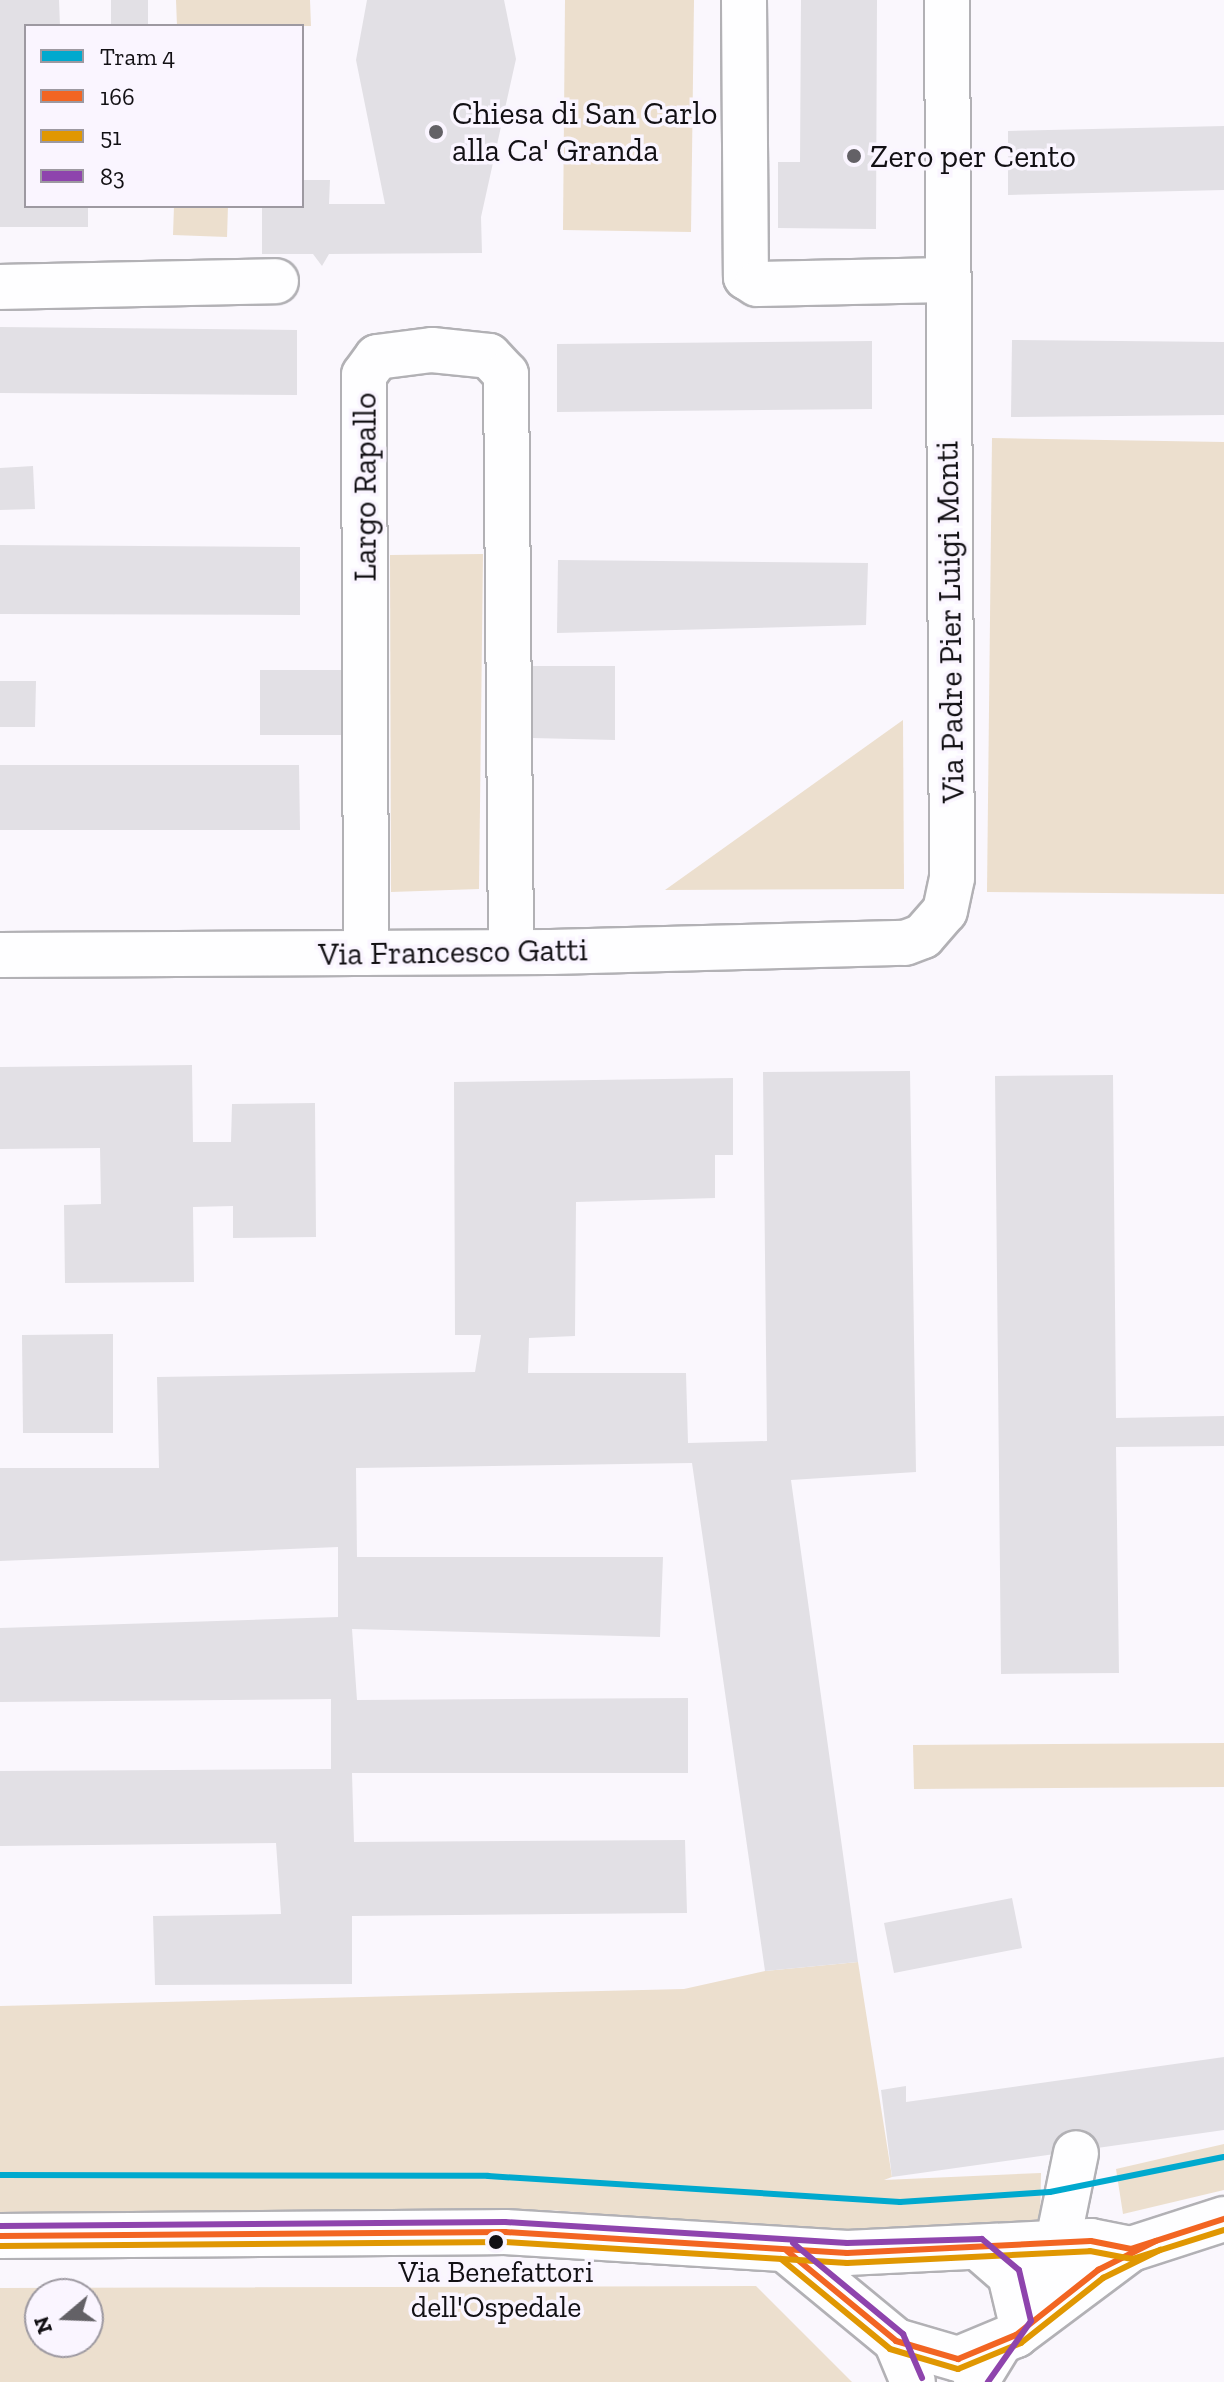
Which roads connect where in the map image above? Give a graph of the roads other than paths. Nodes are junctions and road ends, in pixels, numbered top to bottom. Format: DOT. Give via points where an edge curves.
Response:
graph roads {
  1 [pos="744,0"];
  2 [pos="947,0"];
  3 [pos="947,280"];
  4 [pos="276,281"];
  5 [pos="0,287"];
  6 [pos="905,943"];
  7 [pos="511,952"];
  8 [pos="366,953"];
  9 [pos="0,955"];
  10 [pos="1076,2153"];
  11 [pos="1224,2219"];
  12 [pos="0,2236"];
  13 [pos="1060,2243"];
  14 [pos="980,2249"];
  15 [pos="1131,2249"];
  16 [pos="925,2250"];
  17 [pos="787,2251"];
  18 [pos="882,2330"];
  19 [pos="1013,2333"];
  20 [pos="913,2382"];
  21 [pos="976,2382"];
  1 -- 3 [label="street" via="746,277 757,284"];
  2 -- 3 [label="street, Via Padre Pier Luigi Monti"];
  3 -- 6 [label="street, Via Padre Pier Luigi Monti" via="952,878 945,911 923,936"];
  4 -- 5 [label="street"];
  6 -- 7 [label="street, Via Francesco Gatti"];
  7 -- 8 [label="street, Via Francesco Gatti"];
  7 -- 8 [label="street, Largo Rapallo" via="506,374 489,356 432,350 377,357 364,375"];
  8 -- 9 [label="street, Via Francesco Gatti"];
  10 -- 13 [label="street"];
  11 -- 15 [label="street"];
  12 -- 17 [label="street" via="505,2232"];
  13 -- 14 [label="street"];
  13 -- 15 [label="street"];
  13 -- 19 [label="street" via="1044,2292"];
  14 -- 16 [label="street"];
  14 -- 19 [label="street" via="1010,2275"];
  15 -- 19 [label="street"];
  16 -- 17 [label="street"];
  16 -- 18 [label="street" via="880,2282"];
  17 -- 18 [label="street"];
  18 -- 19 [label="street" via="958,2359"];
  18 -- 20 [label="street"];
  19 -- 21 [label="street"];
}
